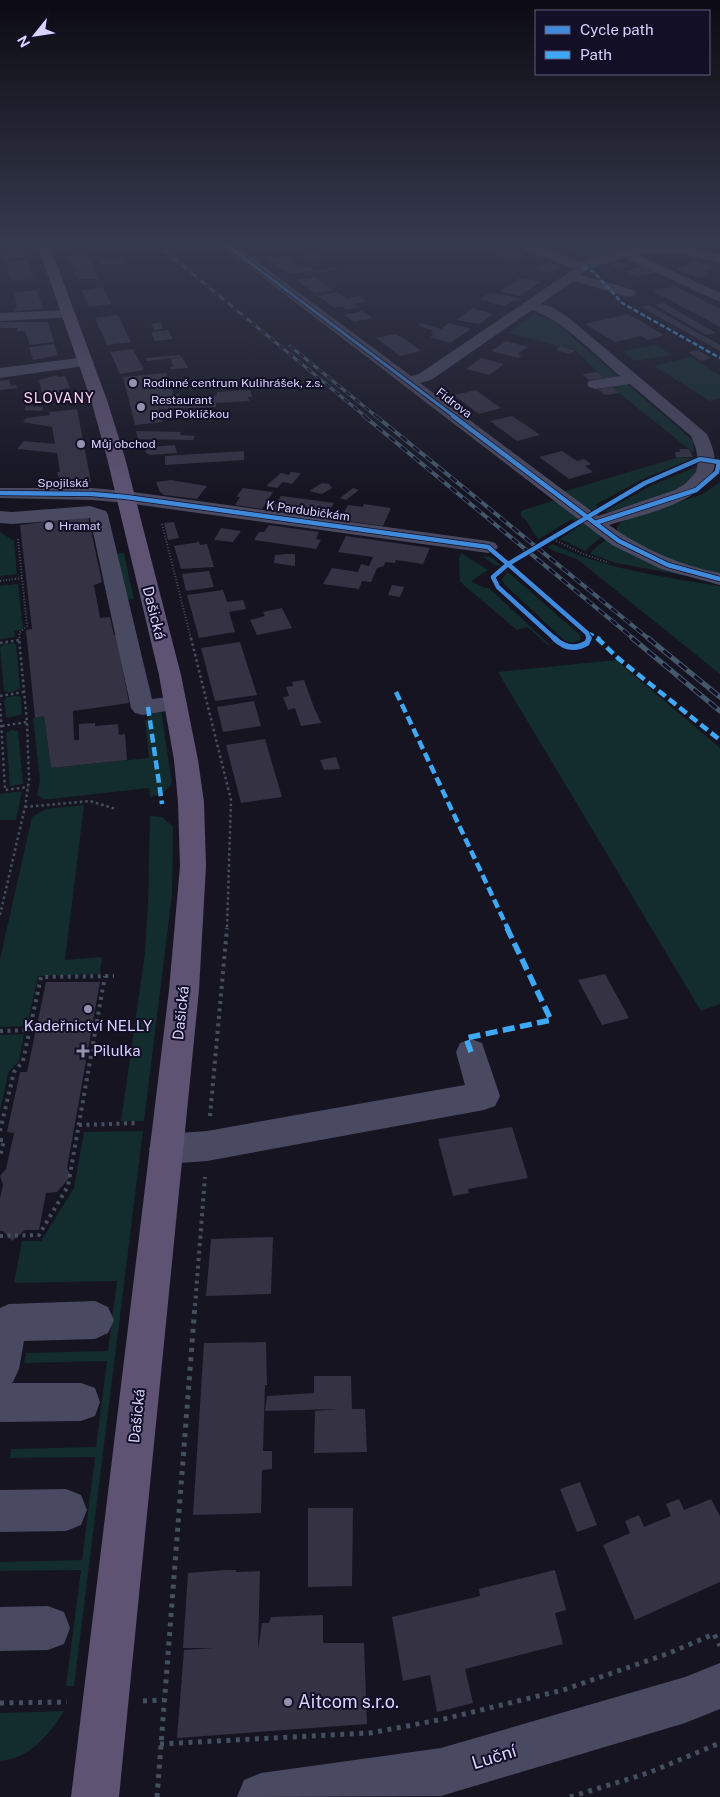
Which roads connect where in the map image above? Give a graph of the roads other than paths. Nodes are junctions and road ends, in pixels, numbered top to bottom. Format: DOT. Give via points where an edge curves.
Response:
graph roads {
  1 [pos="75,330"];
  2 [pos="341,330"];
  3 [pos="494,330"];
  4 [pos="574,330"];
  5 [pos="86,362"];
  6 [pos="0,373"];
  7 [pos="633,379"];
  8 [pos="408,382"];
  9 [pos="595,384"];
  10 [pos="0,494"];
  11 [pos="126,497"];
  12 [pos="0,517"];
  13 [pos="595,523"];
  14 [pos="488,547"];
  15 [pos="720,579"];
  16 [pos="154,613"];
  17 [pos="123,618"];
  18 [pos="175,703"];
  19 [pos="471,1052"];
  20 [pos="168,1136"];
  21 [pos="95,1320"];
  22 [pos="0,1369"];
  23 [pos="81,1402"];
  24 [pos="0,1403"];
  25 [pos="66,1510"];
  26 [pos="0,1511"];
  27 [pos="48,1628"];
  28 [pos="0,1629"];
  29 [pos="720,1686"];
  30 [pos="94,1797"];
  31 [pos="261,1797"];
  1 -- 5 [label="main road, Dašická"];
  2 -- 8 [label="street, Fidrova"];
  3 -- 8 [label="street" via="425,377"];
  4 -- 7 [label="street"];
  5 -- 6 [label="street"];
  5 -- 11 [label="main road, Dašická"];
  7 -- 9 [label="street"];
  7 -- 13 [label="street" via="715,449 719,462 717,472 696,490"];
  8 -- 13 [label="street, Fidrova"];
  10 -- 11 [label="street, Spojilská"];
  11 -- 14 [label="street, K Pardubičkám"];
  11 -- 16 [label="main road, Dašická"];
  12 -- 17 [label="street" via="90,512 99,515"];
  13 -- 15 [label="street, Fidrova" via="649,557"];
  16 -- 17 [label="street"];
  16 -- 18 [label="main road, Dašická"];
  17 -- 18 [label="street" via="142,708"];
  18 -- 20 [label="main road, Dašická" via="189,785 193,866"];
  19 -- 20 [label="street" via="484,1096 207,1146"];
  20 -- 30 [label="main road, Dašická"];
  21 -- 22 [label="street" via="8,1323"];
  23 -- 24 [label="street"];
  25 -- 26 [label="street"];
  27 -- 28 [label="street"];
  29 -- 31 [label="street, Luční" via="685,1700 441,1772"];
}
